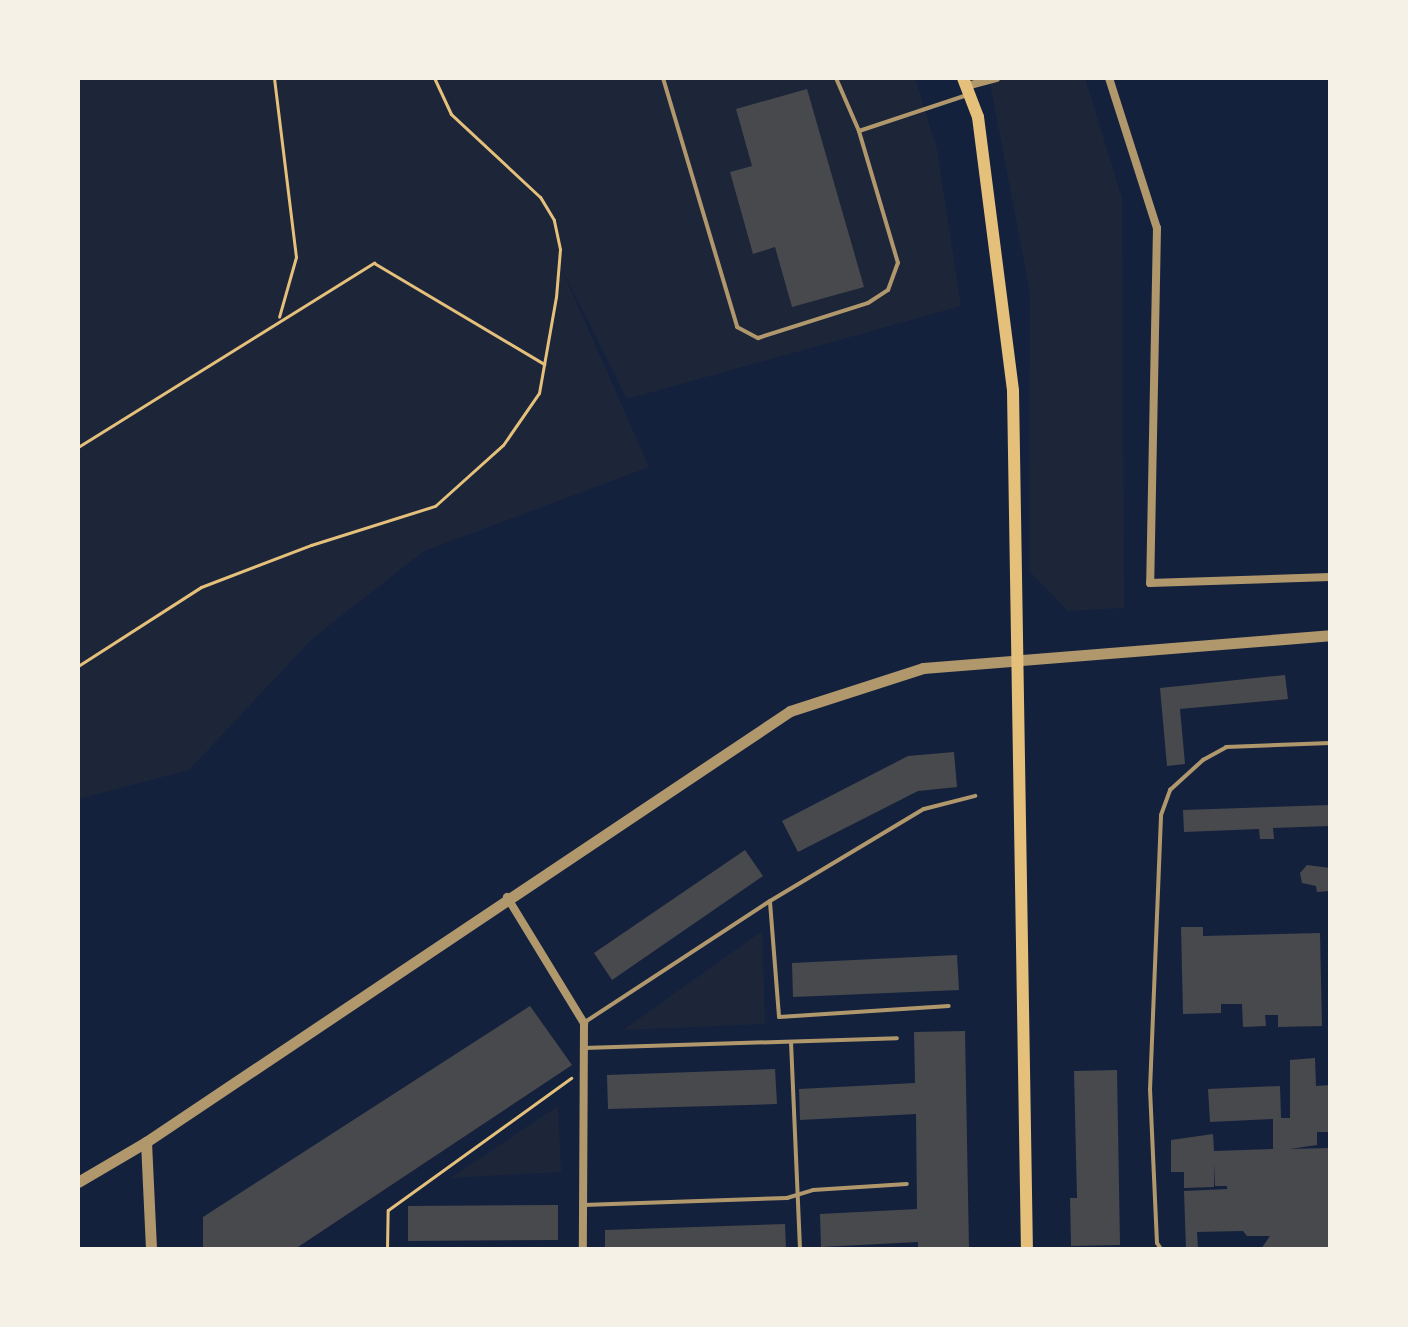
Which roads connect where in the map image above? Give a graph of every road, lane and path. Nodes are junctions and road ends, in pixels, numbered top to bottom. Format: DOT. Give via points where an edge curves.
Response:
graph roads {
  1 [pos="274,78"];
  2 [pos="434,78"];
  3 [pos="665,78"];
  4 [pos="836,78"];
  5 [pos="996,78"];
  6 [pos="1109,78"];
  7 [pos="966,86"];
  8 [pos="859,131"];
  9 [pos="279,317"];
  10 [pos="544,364"];
  11 [pos="78,447"];
  12 [pos="1330,577"];
  13 [pos="1330,635"];
  14 [pos="1016,664"];
  15 [pos="78,666"];
  16 [pos="1330,743"];
  17 [pos="975,796"];
  18 [pos="507,897"];
  19 [pos="770,901"];
  20 [pos="949,1006"];
  21 [pos="584,1023"];
  22 [pos="897,1038"];
  23 [pos="791,1042"];
  24 [pos="584,1048"];
  25 [pos="584,1069"];
  26 [pos="146,1142"];
  27 [pos="78,1182"];
  28 [pos="907,1184"];
  29 [pos="800,1194"];
  30 [pos="583,1205"];
  31 [pos="151,1249"];
  32 [pos="387,1249"];
  33 [pos="583,1249"];
  34 [pos="800,1249"];
  35 [pos="1027,1249"];
  36 [pos="1161,1249"];
  1 -- 9 [label="path" via="296,257"];
  2 -- 10 [label="path" via="451,114 540,197 554,220 560,249"];
  3 -- 8 [label="lane" via="737,327 758,338 868,303 888,290 898,263"];
  4 -- 8 [label="lane"];
  5 -- 7 [label="street"];
  6 -- 12 [label="street" via="1157,228 1150,583"];
  7 -- 8 [label="lane"];
  7 -- 14 [label="main road" via="978,117 1013,391"];
  9 -- 10 [label="path" via="374,263"];
  9 -- 11 [label="path" via="136,415"];
  10 -- 15 [label="path" via="539,393 503,445 435,506 201,587"];
  13 -- 14 [label="street"];
  14 -- 18 [label="street" via="923,668 790,711"];
  14 -- 35 [label="main road"];
  16 -- 36 [label="lane" via="1226,747 1170,790 1161,815 1150,1090"];
  17 -- 19 [label="lane" via="924,809"];
  18 -- 21 [label="street"];
  18 -- 26 [label="street"];
  19 -- 20 [label="lane" via="779,1017"];
  19 -- 21 [label="lane"];
  21 -- 24 [label="street"];
  22 -- 23 [label="lane"];
  23 -- 24 [label="lane"];
  23 -- 29 [label="lane"];
  24 -- 25 [label="street"];
  25 -- 30 [label="street"];
  25 -- 32 [label="path" via="388,1210"];
  26 -- 27 [label="street"];
  26 -- 31 [label="street"];
  28 -- 29 [label="lane"];
  29 -- 30 [label="lane"];
  29 -- 34 [label="lane"];
  30 -- 33 [label="street"];
}
